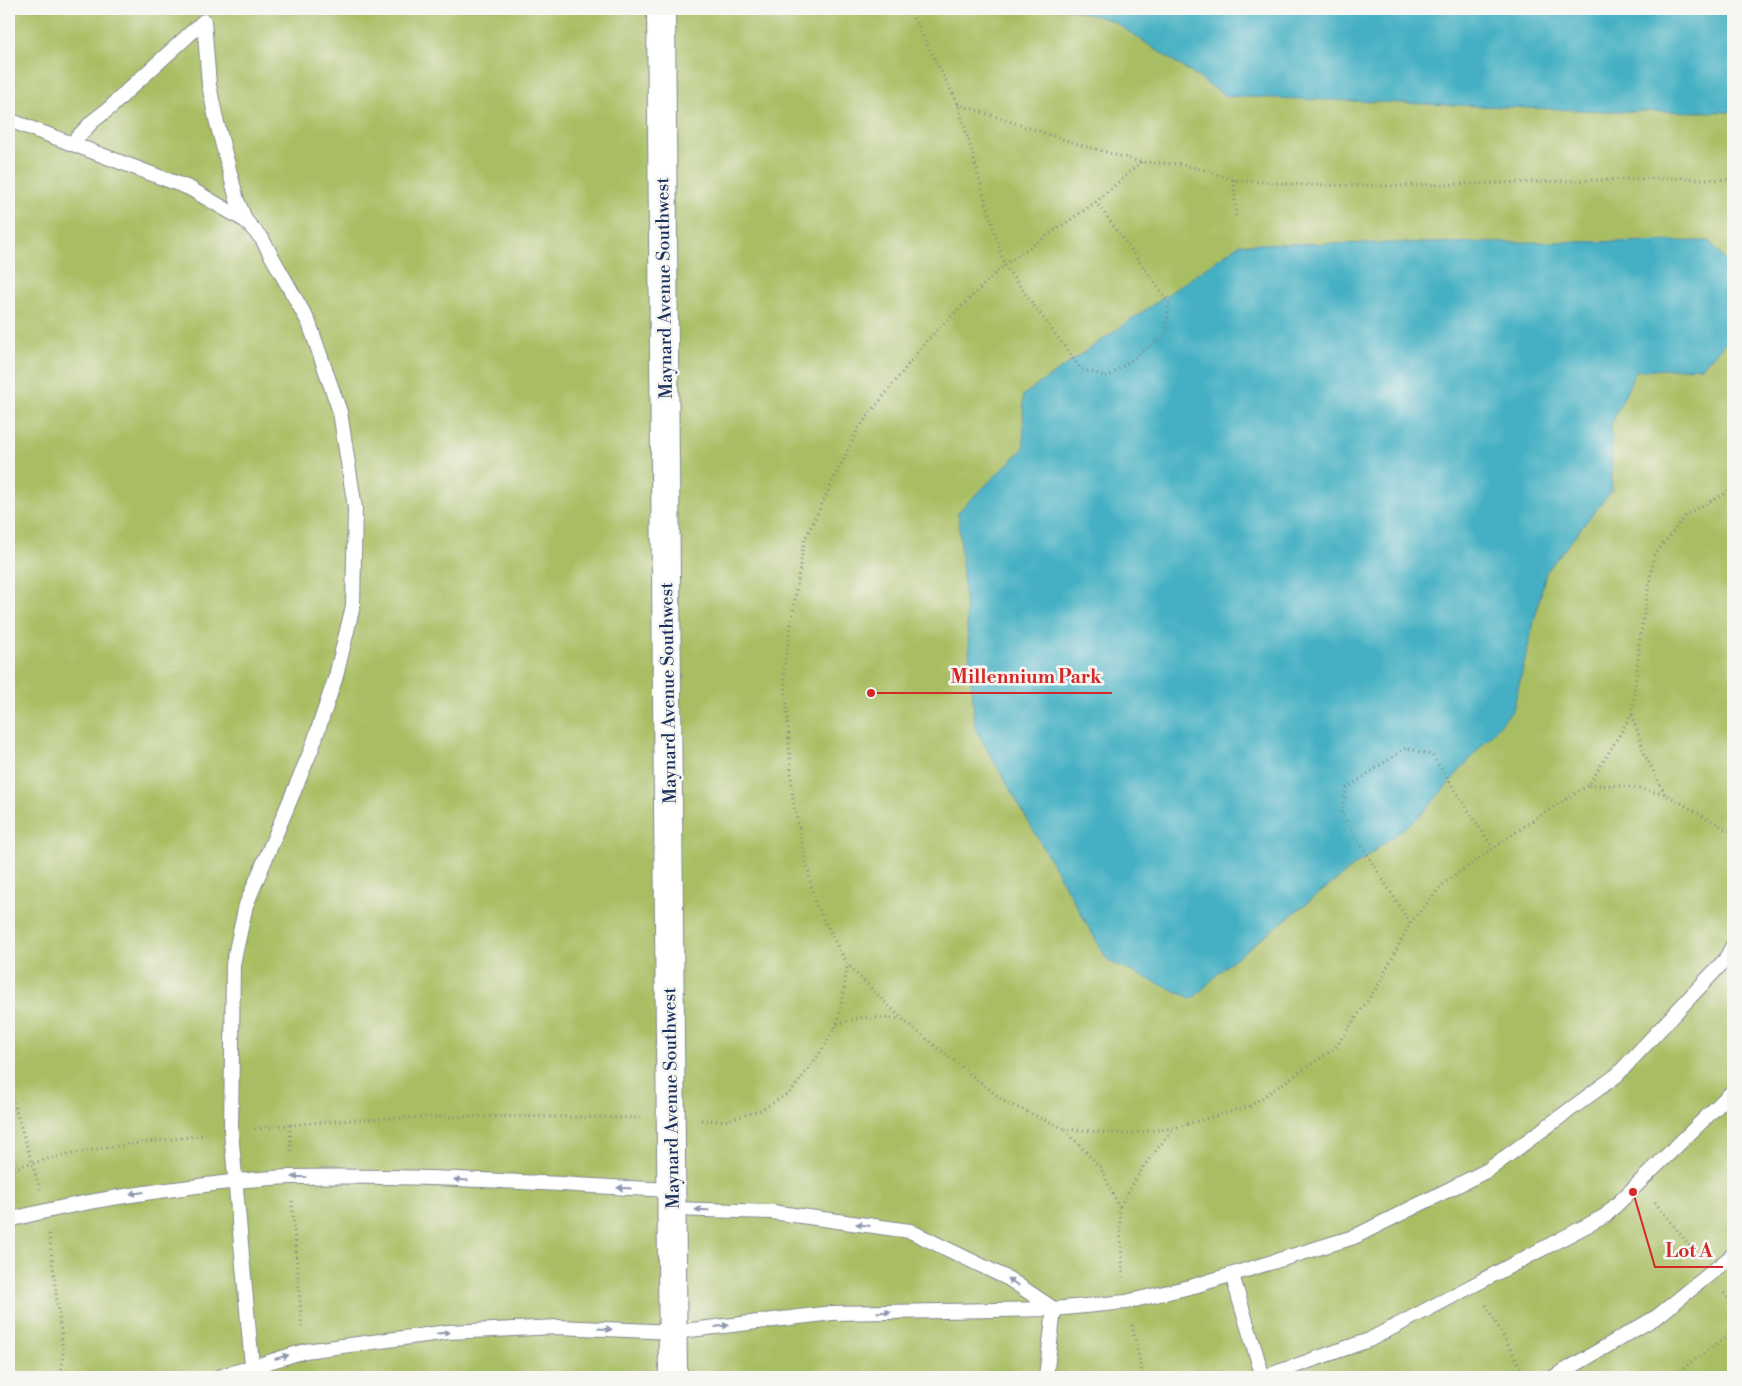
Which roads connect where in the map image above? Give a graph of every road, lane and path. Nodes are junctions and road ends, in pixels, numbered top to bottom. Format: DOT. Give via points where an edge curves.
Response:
graph roads {
  1 [pos="661,9"];
  2 [pos="909,9"];
  3 [pos="204,15"];
  4 [pos="958,104"];
  5 [pos="9,120"];
  6 [pos="71,144"];
  7 [pos="1141,162"];
  8 [pos="1234,180"];
  9 [pos="1733,180"];
  10 [pos="1096,202"];
  11 [pos="1236,218"];
  12 [pos="246,221"];
  13 [pos="1004,265"];
  14 [pos="1733,489"];
  15 [pos="1632,714"];
  16 [pos="1589,785"];
  17 [pos="1665,794"];
  18 [pos="1733,833"];
  19 [pos="1493,848"];
  20 [pos="1410,923"];
  21 [pos="1733,945"];
  22 [pos="847,964"];
  23 [pos="1729,964"];
  24 [pos="902,1019"];
  25 [pos="837,1024"];
  26 [pos="1733,1091"];
  27 [pos="672,1119"];
  28 [pos="290,1125"];
  29 [pos="1174,1128"];
  30 [pos="1064,1129"];
  31 [pos="231,1132"];
  32 [pos="9,1170"];
  33 [pos="291,1177"];
  34 [pos="234,1181"];
  35 [pos="1639,1182"];
  36 [pos="672,1200"];
  37 [pos="9,1220"];
  38 [pos="1733,1255"];
  39 [pos="1710,1274"];
  40 [pos="1232,1275"];
  41 [pos="1476,1284"];
  42 [pos="1733,1304"];
  43 [pos="1054,1309"];
  44 [pos="674,1332"];
  45 [pos="1733,1332"];
  46 [pos="305,1351"];
  47 [pos="252,1372"];
  48 [pos="219,1377"];
  49 [pos="673,1377"];
  50 [pos="1046,1377"];
  51 [pos="1263,1377"];
  52 [pos="1526,1377"];
  53 [pos="1554,1377"];
  54 [pos="1671,1377"];
  1 -- 27 [label="street, Maynard Avenue Southwest"];
  2 -- 4 [label="path"];
  3 -- 6 [label="lane"];
  3 -- 12 [label="lane" via="211,94 237,200"];
  4 -- 7 [label="path"];
  4 -- 13 [label="path"];
  5 -- 6 [label="lane"];
  6 -- 12 [label="lane" via="189,188"];
  7 -- 8 [label="path" via="1179,164"];
  7 -- 10 [label="path"];
  8 -- 9 [label="path" via="1380,186 1676,178"];
  8 -- 11 [label="path"];
  10 -- 13 [label="path"];
  10 -- 13 [label="path" via="1169,302 1166,334 1108,377 1081,369"];
  12 -- 31 [label="lane" via="262,239 309,323 340,412 356,508 353,606 336,676 312,748 246,905 233,964"];
  13 -- 22 [label="path" via="928,339 858,429 804,542 784,668 793,801 815,903"];
  14 -- 15 [label="path" via="1687,514 1654,555"];
  15 -- 16 [label="path"];
  15 -- 17 [label="path" via="1645,756"];
  16 -- 17 [label="path" via="1623,786"];
  16 -- 19 [label="path"];
  17 -- 18 [label="path"];
  19 -- 20 [label="path" via="1444,883"];
  19 -- 20 [label="path" via="1432,755 1406,748 1347,788 1341,813"];
  20 -- 29 [label="path" via="1379,984 1335,1048 1250,1106"];
  21 -- 23 [label="lane"];
  22 -- 24 [label="path"];
  22 -- 25 [label="path"];
  23 -- 40 [label="lane" via="1618,1075 1488,1170 1354,1237"];
  24 -- 25 [label="path" via="864,1017"];
  24 -- 30 [label="path" via="1005,1102"];
  25 -- 27 [label="path" via="790,1092 761,1110 725,1120"];
  26 -- 35 [label="lane"];
  27 -- 28 [label="path" via="420,1117"];
  27 -- 36 [label="street, Maynard Avenue Southwest"];
  28 -- 31 [label="path"];
  28 -- 33 [label="path"];
  29 -- 30 [label="path" via="1124,1134"];
  29 -- 30 [label="path" via="1143,1167 1119,1207 1101,1168"];
  31 -- 32 [label="path" via="104,1147"];
  31 -- 34 [label="lane"];
  33 -- 34 [label="lane"];
  36 -- 33 [label="lane, one-way" via="420,1178"];
  33 -- 46 [label="path"];
  34 -- 37 [label="lane, one-way" via="122,1195"];
  34 -- 47 [label="lane"];
  35 -- 39 [label="path"];
  35 -- 41 [label="lane" via="1605,1216"];
  43 -- 36 [label="lane, one-way" via="1009,1279 910,1231"];
  36 -- 44 [label="street, Maynard Avenue Southwest"];
  38 -- 39 [label="lane"];
  39 -- 42 [label="path"];
  39 -- 53 [label="lane" via="1658,1316"];
  40 -- 43 [label="lane" via="1126,1302"];
  40 -- 51 [label="lane"];
  41 -- 51 [label="lane" via="1369,1340"];
  41 -- 52 [label="path"];
  44 -- 43 [label="lane, one-way" via="832,1313"];
  43 -- 50 [label="lane"];
  46 -- 44 [label="lane, one-way" via="448,1332 558,1327"];
  44 -- 49 [label="street, Maynard Avenue Southwest"];
  45 -- 54 [label="path"];
  47 -- 46 [label="lane, one-way"];
  47 -- 48 [label="lane"];
}
